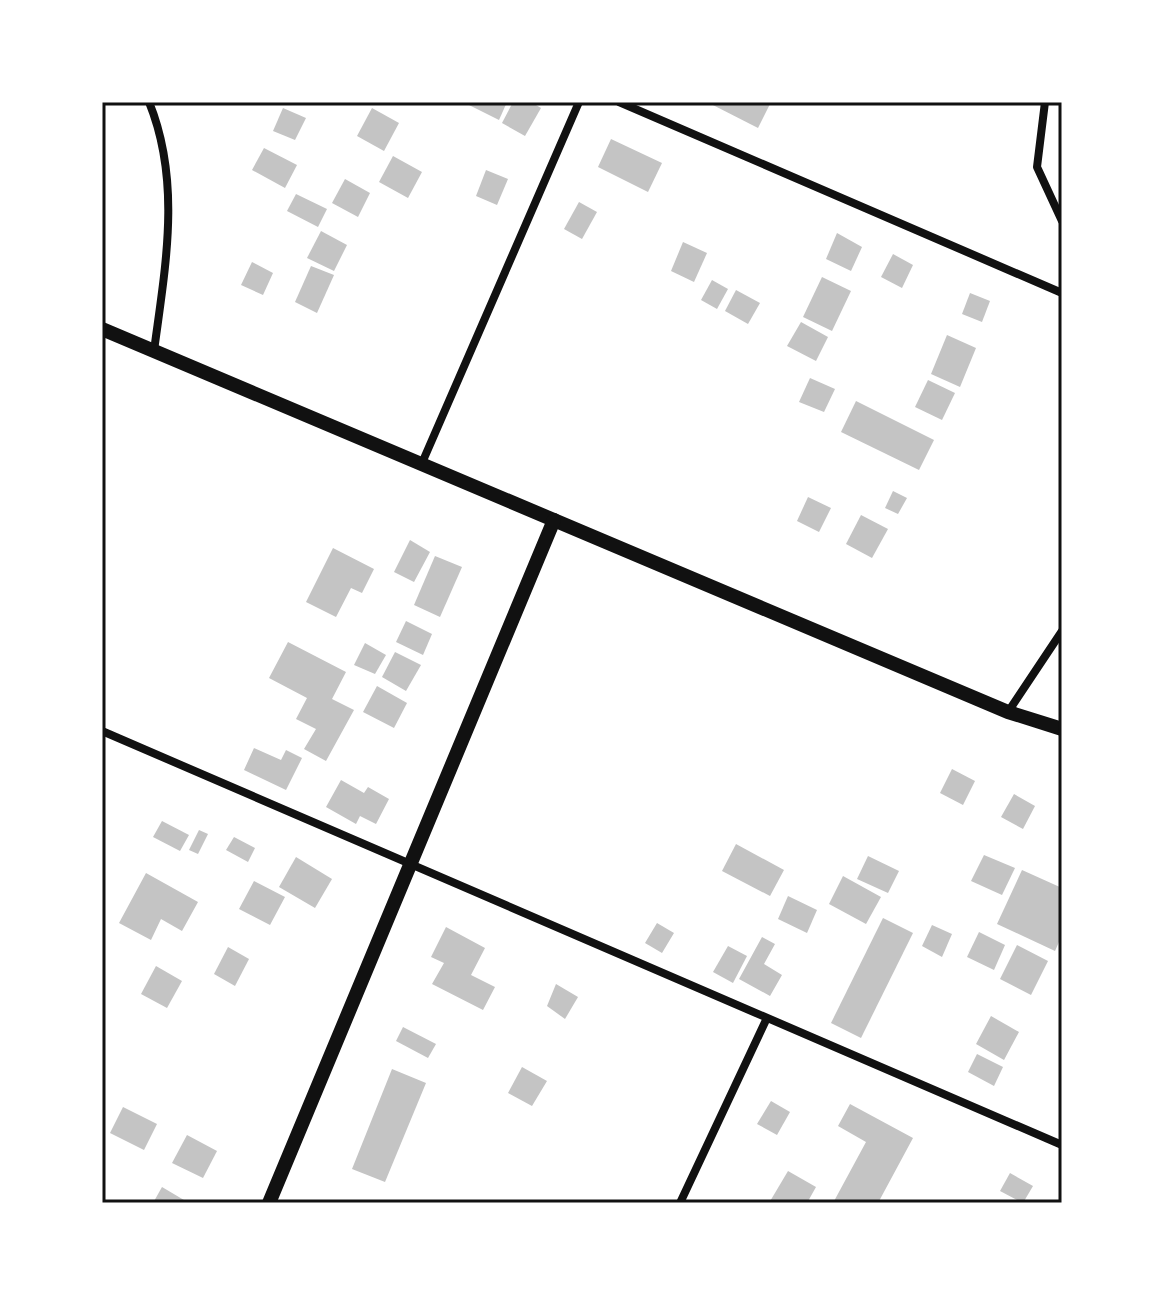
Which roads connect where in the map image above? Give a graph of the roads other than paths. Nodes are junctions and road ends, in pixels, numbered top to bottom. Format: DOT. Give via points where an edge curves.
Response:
graph roads {
  1 [pos="149,102"];
  2 [pos="579,102"];
  3 [pos="619,102"];
  4 [pos="1045,102"];
  5 [pos="1062,221"];
  6 [pos="1062,293"];
  7 [pos="102,329"];
  8 [pos="154,351"];
  9 [pos="422,463"];
  10 [pos="554,520"];
  11 [pos="1062,631"];
  12 [pos="1008,712"];
  13 [pos="1062,729"];
  14 [pos="102,731"];
  15 [pos="411,864"];
  16 [pos="766,1020"];
  17 [pos="1062,1145"];
  18 [pos="269,1203"];
  19 [pos="680,1203"];
  1 -- 8 [label="street" via="162,143 169,198"];
  2 -- 9 [label="street"];
  3 -- 6 [label="street"];
  4 -- 5 [label="street" via="1037,167"];
  7 -- 8 [label="street"];
  8 -- 9 [label="street"];
  9 -- 10 [label="street"];
  10 -- 12 [label="street"];
  10 -- 15 [label="street"];
  11 -- 12 [label="street"];
  12 -- 13 [label="street"];
  14 -- 15 [label="street"];
  15 -- 16 [label="street"];
  15 -- 18 [label="street"];
  16 -- 17 [label="street"];
  16 -- 19 [label="street"];
}
